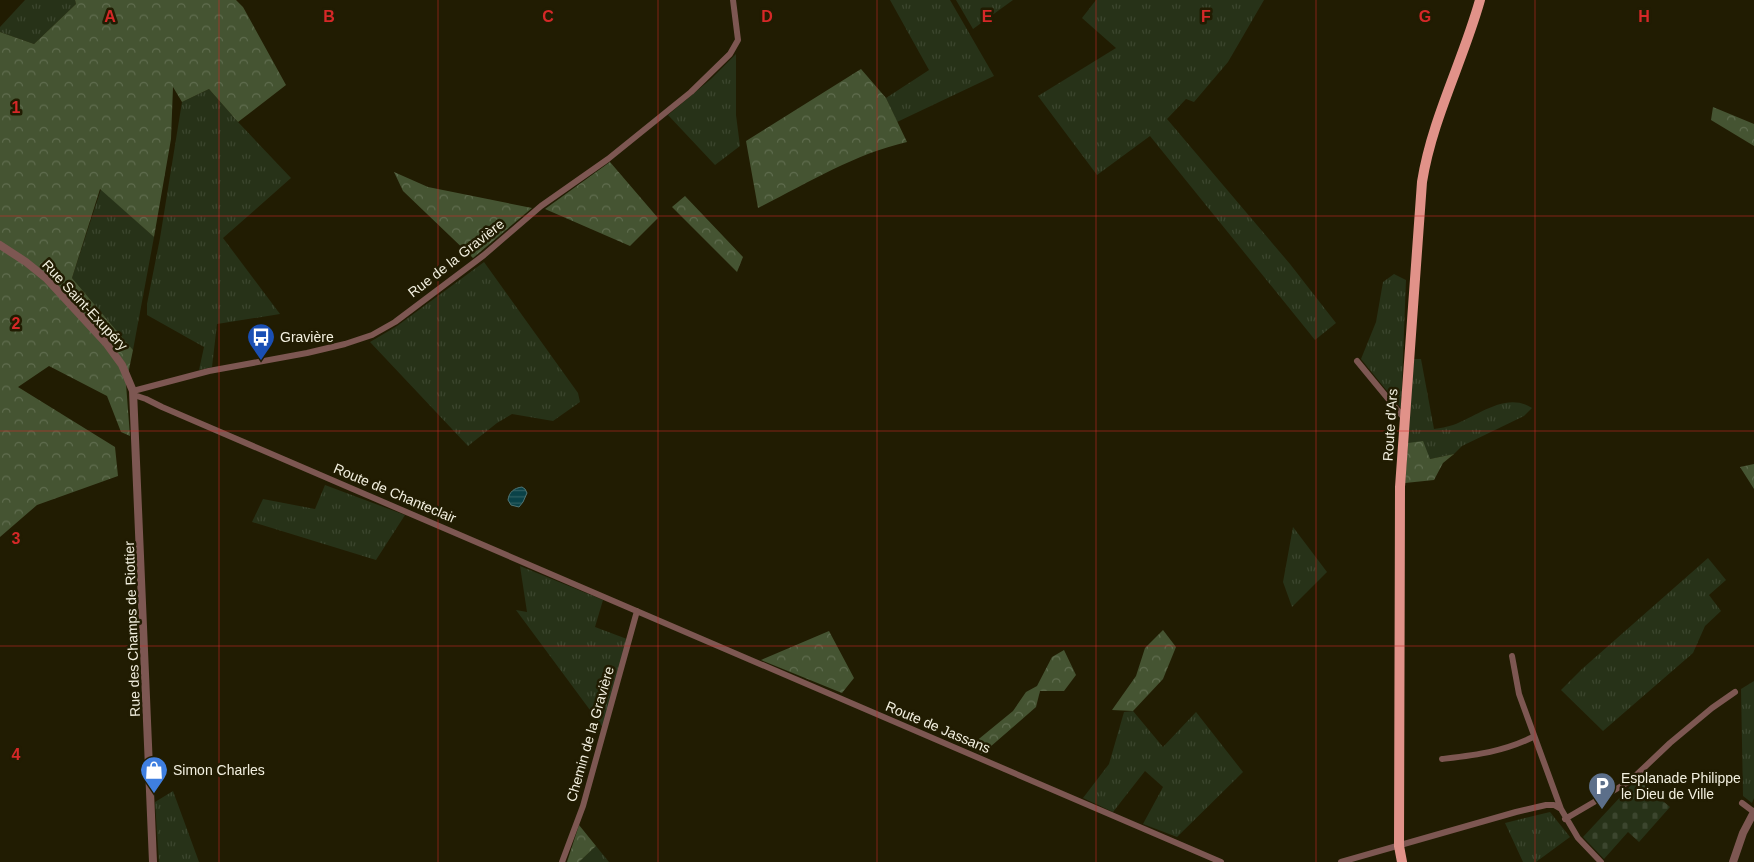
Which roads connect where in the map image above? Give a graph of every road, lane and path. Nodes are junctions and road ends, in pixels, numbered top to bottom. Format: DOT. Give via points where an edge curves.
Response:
graph roads {
  1 [pos="733,0"];
  2 [pos="1480,0"];
  3 [pos="0,246"];
  4 [pos="1357,361"];
  5 [pos="133,393"];
  6 [pos="1404,418"];
  7 [pos="637,611"];
  8 [pos="645,615"];
  9 [pos="1512,656"];
  10 [pos="1735,692"];
  11 [pos="1533,737"];
  12 [pos="1442,759"];
  13 [pos="1742,804"];
  14 [pos="1561,809"];
  15 [pos="1754,812"];
  16 [pos="1565,818"];
  17 [pos="1399,846"];
  18 [pos="153,862"];
  19 [pos="562,862"];
  20 [pos="1221,862"];
  21 [pos="1340,862"];
  22 [pos="1402,862"];
  23 [pos="1601,862"];
  24 [pos="1733,862"];
  1 -- 5 [label="street, Rue de la Gravière" via="738,40 730,54 691,92 395,322 372,335 345,344 209,371"];
  2 -- 6 [label="main road, Route d'Ars" via="1424,168"];
  3 -- 5 [label="street, Rue Saint-Exupéry" via="43,275 106,343 122,365"];
  4 -- 6 [label="street"];
  5 -- 7 [label="street, Route de Chanteclair"];
  5 -- 18 [label="street, Rue des Champs de Riottier"];
  6 -- 17 [label="main road, Route d'Ars" via="1400,487"];
  7 -- 8 [label="street, Route de Chanteclair"];
  7 -- 19 [label="street, Chemin de la Gravière" via="583,806"];
  8 -- 20 [label="street, Route de Jassans"];
  9 -- 11 [label="street" via="1519,694"];
  10 -- 16 [label="street" via="1712,708 1630,781"];
  11 -- 12 [label="street" via="1516,746 1483,754"];
  11 -- 14 [label="street"];
  13 -- 15 [label="street"];
  14 -- 16 [label="street"];
  14 -- 17 [label="street" via="1546,805"];
  15 -- 24 [label="street"];
  16 -- 23 [label="street" via="1578,838"];
  17 -- 21 [label="street"];
  17 -- 22 [label="main road, Route d'Ars"];
}
